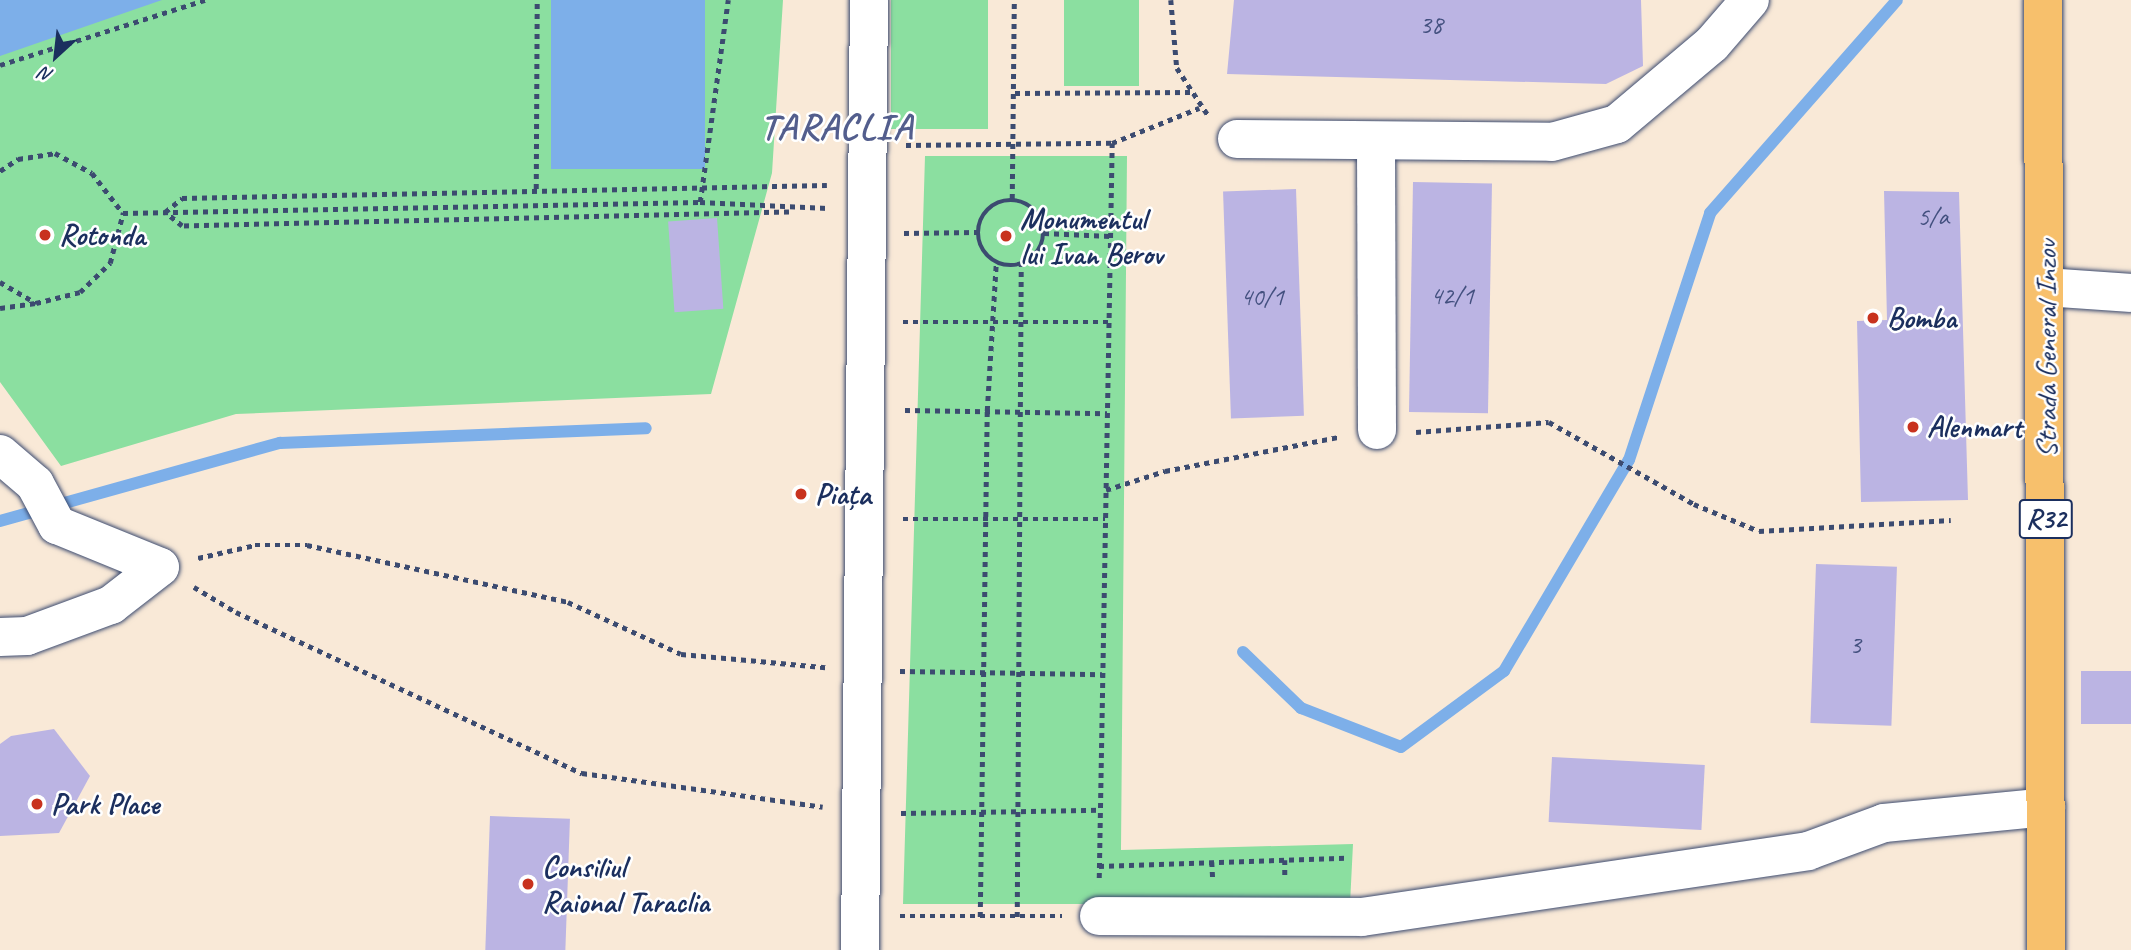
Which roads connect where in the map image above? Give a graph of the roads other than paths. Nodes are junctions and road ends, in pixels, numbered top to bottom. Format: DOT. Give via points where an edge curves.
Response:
graph roads {
  1 [pos="869,0"];
  2 [pos="1750,0"];
  3 [pos="2043,0"];
  4 [pos="1237,139"];
  5 [pos="1376,142"];
  6 [pos="2046,287"];
  7 [pos="2131,293"];
  8 [pos="1377,430"];
  9 [pos="0,454"];
  10 [pos="0,637"];
  11 [pos="2046,807"];
  12 [pos="1099,916"];
  13 [pos="860,933"];
  14 [pos="2046,950"];
  1 -- 13 [label="street"];
  2 -- 5 [label="street" via="1712,44 1617,124 1552,142"];
  3 -- 6 [label="main road, Strada General Inzov / R32"];
  4 -- 5 [label="street"];
  5 -- 8 [label="street"];
  6 -- 7 [label="street"];
  6 -- 11 [label="main road, Strada General Inzov / R32"];
  9 -- 10 [label="street" via="35,484 57,525 160,567 111,605 27,636"];
  11 -- 12 [label="street" via="1884,823 1808,851 1362,917"];
  11 -- 14 [label="main road, Strada General Inzov / R32"];
}
